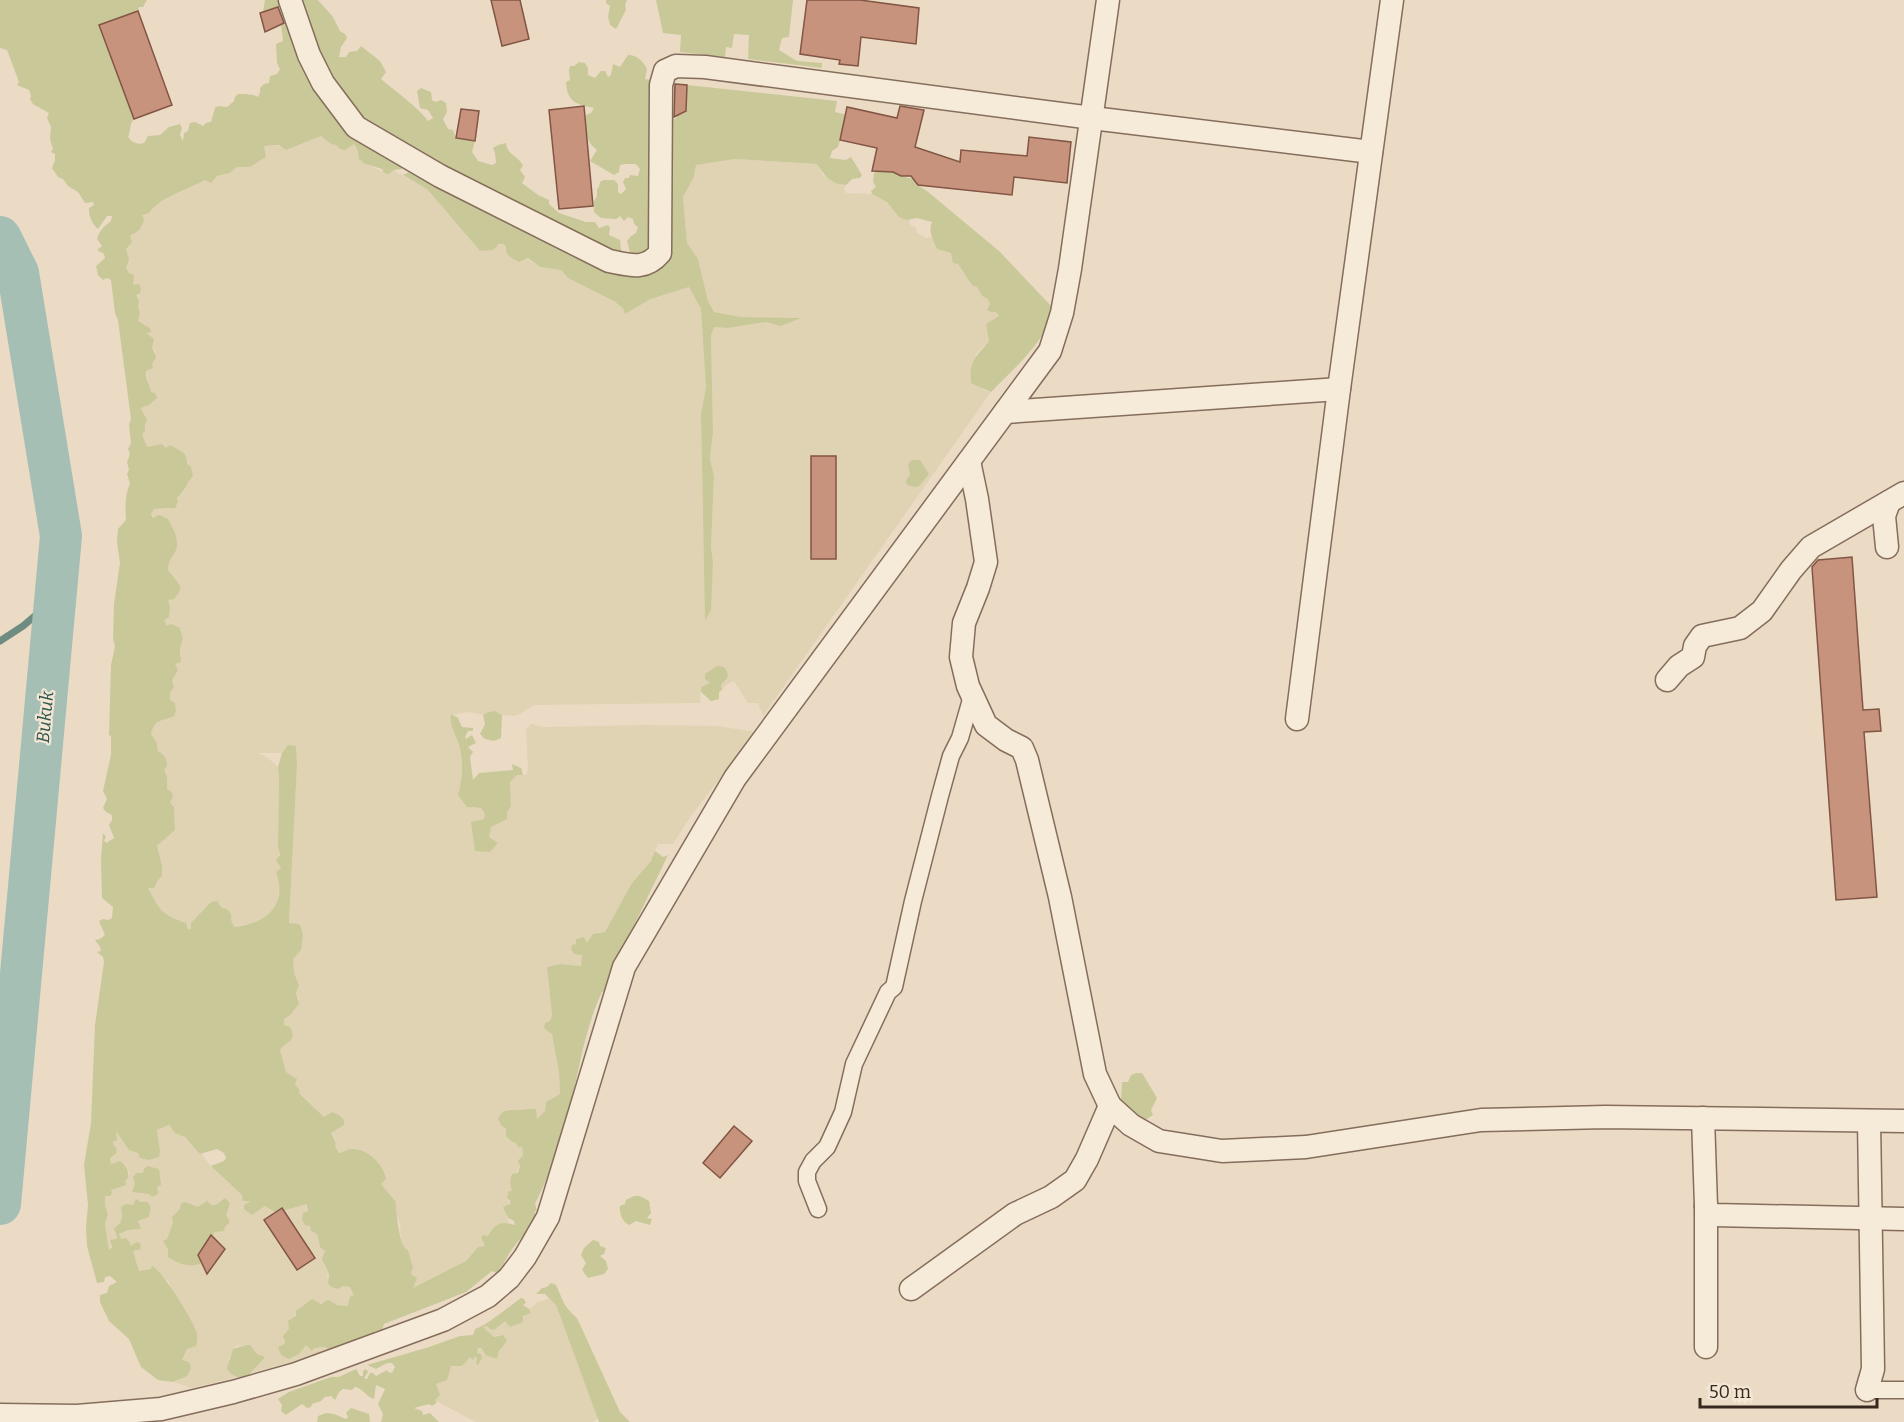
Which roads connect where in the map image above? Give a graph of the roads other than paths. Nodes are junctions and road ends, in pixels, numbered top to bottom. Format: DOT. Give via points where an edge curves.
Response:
graph roads {
  1 [pos="290,0"];
  2 [pos="1108,0"];
  3 [pos="1392,0"];
  4 [pos="1092,118"];
  5 [pos="1371,152"];
  6 [pos="1339,389"];
  7 [pos="1005,412"];
  8 [pos="969,461"];
  9 [pos="1897,498"];
  10 [pos="1887,547"];
  11 [pos="1667,680"];
  12 [pos="972,696"];
  13 [pos="1297,719"];
  14 [pos="1110,1106"];
  15 [pos="1703,1118"];
  16 [pos="1869,1121"];
  17 [pos="1904,1121"];
  18 [pos="818,1209"];
  19 [pos="1708,1216"];
  20 [pos="1871,1217"];
  21 [pos="1904,1219"];
  22 [pos="911,1289"];
  23 [pos="1706,1347"];
  24 [pos="1867,1390"];
  25 [pos="1904,1390"];
  26 [pos="0,1415"];
  1 -- 4 [label="street" via="318,74 356,127 461,187 609,261 629,265 642,265 660,253 661,84 665,71 676,66"];
  2 -- 4 [label="street"];
  3 -- 5 [label="street"];
  4 -- 5 [label="street"];
  4 -- 7 [label="street" via="1062,313 1050,351"];
  5 -- 6 [label="street"];
  6 -- 7 [label="street"];
  6 -- 13 [label="street"];
  7 -- 8 [label="street"];
  8 -- 12 [label="street" via="986,562 964,623 961,657"];
  8 -- 26 [label="street" via="735,777 624,967 548,1217 508,1278 488,1296 443,1320 296,1374 233,1392 161,1409 77,1416"];
  9 -- 10 [label="street" via="1884,516"];
  9 -- 11 [label="street" via="1811,548 1761,611 1740,628 1702,636 1693,657"];
  12 -- 14 [label="street" via="986,725 1022,748 1028,760 1095,1074"];
  12 -- 18 [label="street" via="943,786 894,987 888,992 854,1064 843,1112 827,1147 807,1172"];
  14 -- 15 [label="street" via="1131,1125 1159,1141 1222,1151 1306,1147 1481,1120"];
  14 -- 22 [label="street" via="1075,1180 1015,1214"];
  15 -- 16 [label="street"];
  15 -- 19 [label="street"];
  16 -- 17 [label="street"];
  16 -- 20 [label="street"];
  19 -- 20 [label="street"];
  19 -- 23 [label="street"];
  20 -- 21 [label="street"];
  20 -- 24 [label="street" via="1873,1369"];
  24 -- 25 [label="street"];
}
